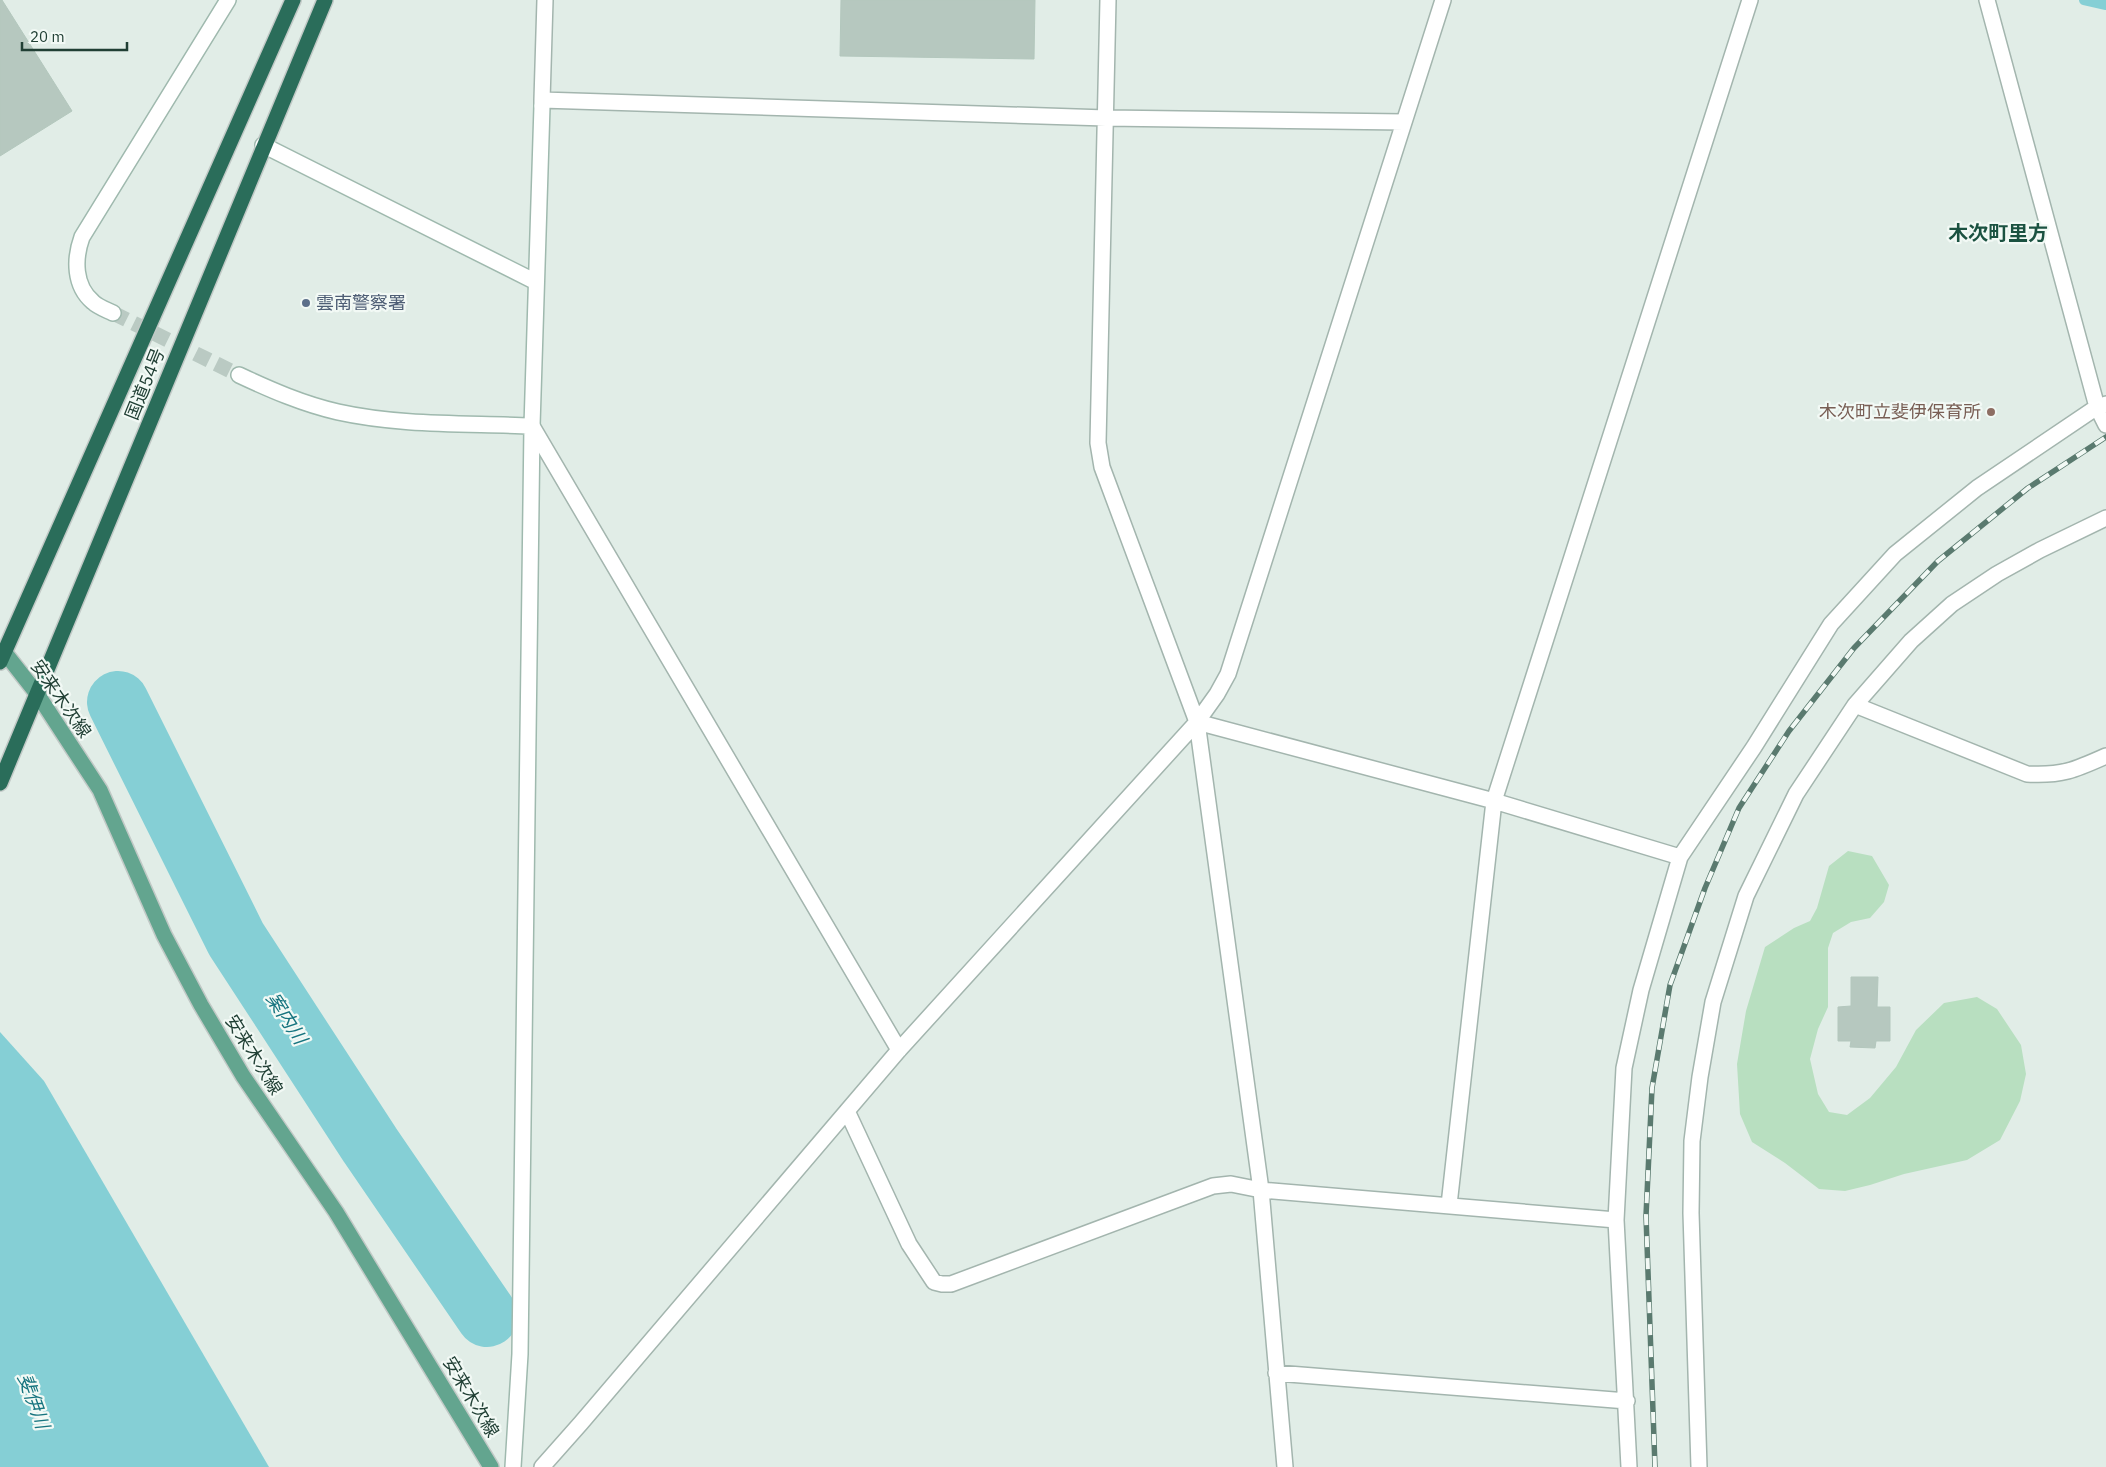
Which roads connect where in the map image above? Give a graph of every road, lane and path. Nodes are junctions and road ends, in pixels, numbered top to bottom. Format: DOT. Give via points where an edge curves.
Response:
graph roads {
  1 [pos="228,0"];
  2 [pos="293,0"];
  3 [pos="325,0"];
  4 [pos="545,0"];
  5 [pos="1108,0"];
  6 [pos="1443,0"];
  7 [pos="1750,0"];
  8 [pos="1987,0"];
  9 [pos="542,103"];
  10 [pos="1106,118"];
  11 [pos="1404,122"];
  12 [pos="264,145"];
  13 [pos="536,282"];
  14 [pos="114,314"];
  15 [pos="239,375"];
  16 [pos="2102,405"];
  17 [pos="2106,424"];
  18 [pos="532,426"];
  19 [pos="2106,518"];
  20 [pos="2,654"];
  21 [pos="38,694"];
  22 [pos="1855,705"];
  23 [pos="1197,722"];
  24 [pos="2106,756"];
  25 [pos="0,783"];
  26 [pos="1494,801"];
  27 [pos="1680,857"];
  28 [pos="899,1050"];
  29 [pos="847,1112"];
  30 [pos="1261,1190"];
  31 [pos="1449,1205"];
  32 [pos="1616,1220"];
  33 [pos="1276,1372"];
  34 [pos="1627,1401"];
  35 [pos="491,1467"];
  36 [pos="513,1467"];
  37 [pos="542,1467"];
  38 [pos="1285,1467"];
  39 [pos="1630,1467"];
  40 [pos="1699,1467"];
  1 -- 14 [label="street" via="82,237 76,252 78,280 84,292 94,303"];
  2 -- 20 [label="highway, 国道54号"];
  3 -- 12 [label="highway, 国道54号"];
  4 -- 9 [label="street"];
  5 -- 10 [label="street"];
  6 -- 11 [label="street"];
  7 -- 26 [label="street"];
  8 -- 16 [label="street"];
  9 -- 10 [label="street"];
  9 -- 13 [label="street"];
  10 -- 11 [label="street"];
  10 -- 23 [label="street" via="1098,443 1102,467"];
  11 -- 23 [label="street" via="1228,674"];
  12 -- 13 [label="street"];
  12 -- 21 [label="highway, 国道54号"];
  13 -- 18 [label="street"];
  15 -- 18 [label="street" via="297,401 377,420"];
  16 -- 17 [label="street"];
  16 -- 27 [label="street" via="1977,488 1895,554 1832,624"];
  18 -- 28 [label="street"];
  18 -- 36 [label="street" via="520,1335"];
  19 -- 22 [label="street" via="2040,550 1952,604 1911,641"];
  20 -- 21 [label="main road, 安来木次線"];
  21 -- 25 [label="highway, 国道54号"];
  21 -- 35 [label="main road, 安来木次線" via="100,790 164,934 200,1005 243,1076 336,1212"];
  22 -- 24 [label="street" via="2027,774 2052,775 2073,771"];
  22 -- 40 [label="street" via="1796,794 1746,896 1713,1002 1692,1141 1691,1222"];
  23 -- 26 [label="street"];
  23 -- 28 [label="street"];
  23 -- 30 [label="street"];
  26 -- 27 [label="street"];
  26 -- 31 [label="street"];
  27 -- 32 [label="street" via="1641,990 1624,1068"];
  28 -- 29 [label="street"];
  29 -- 30 [label="street" via="909,1244 930,1278 942,1284 1213,1186 1231,1184"];
  29 -- 37 [label="street"];
  30 -- 31 [label="street"];
  30 -- 33 [label="street"];
  31 -- 32 [label="street"];
  32 -- 34 [label="street"];
  33 -- 34 [label="street"];
  33 -- 38 [label="street"];
  34 -- 39 [label="street"];
}
